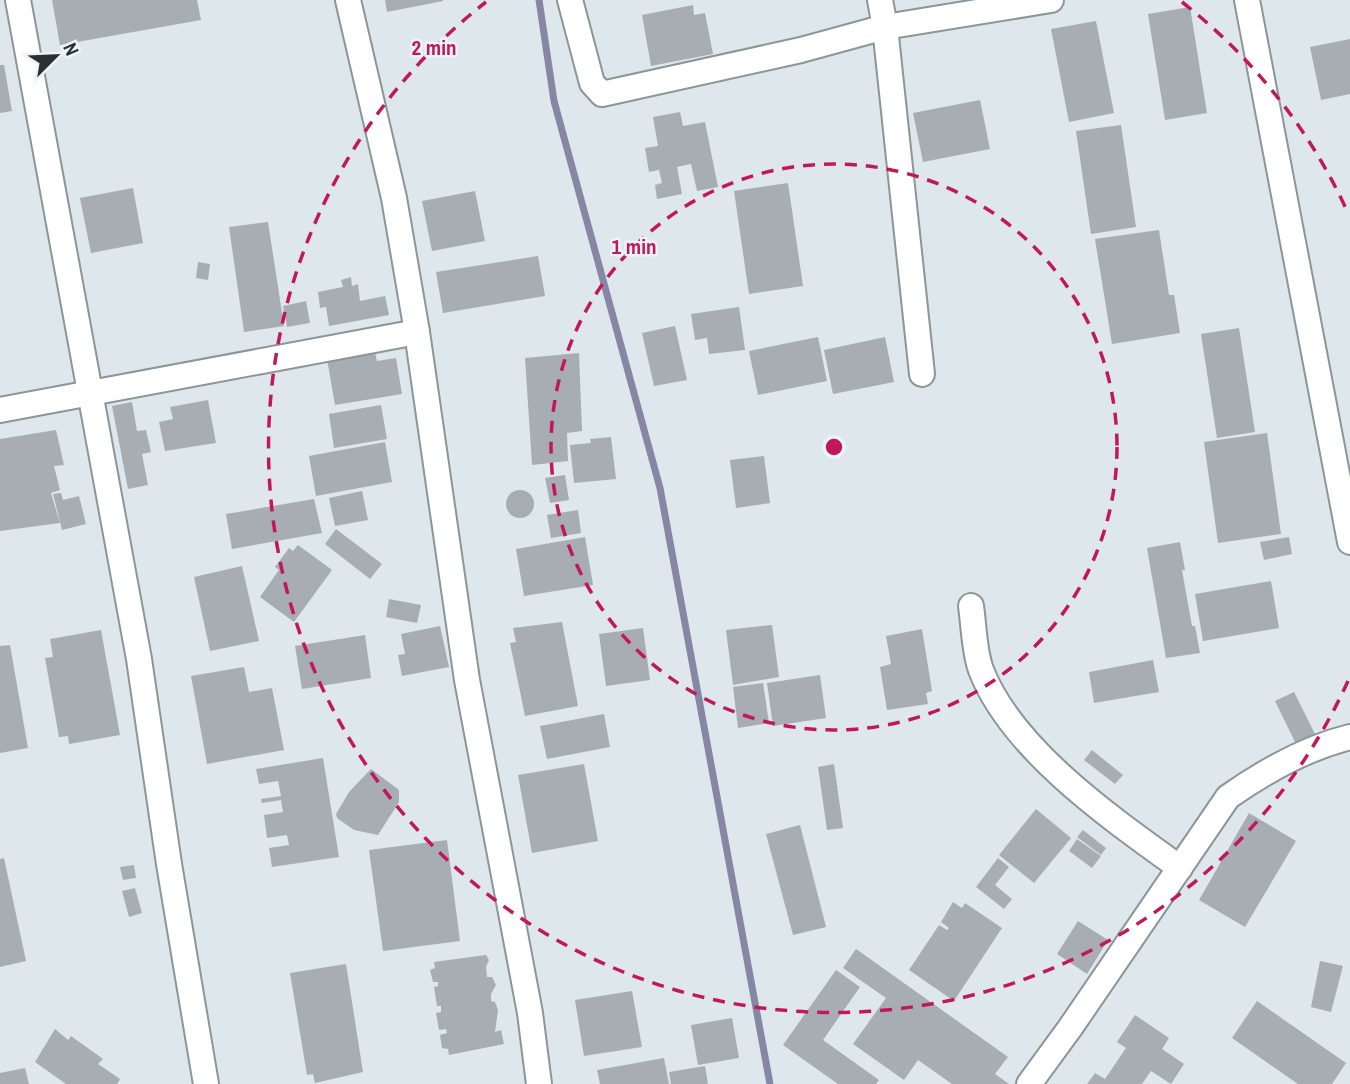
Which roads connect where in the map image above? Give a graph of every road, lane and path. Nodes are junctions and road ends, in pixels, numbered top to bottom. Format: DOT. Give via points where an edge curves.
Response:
graph roads {
  1 [pos="18,0"];
  2 [pos="348,0"];
  3 [pos="570,0"];
  4 [pos="880,0"];
  5 [pos="1051,0"];
  6 [pos="1247,0"];
  7 [pos="885,27"];
  8 [pos="417,332"];
  9 [pos="922,374"];
  10 [pos="89,393"];
  11 [pos="0,410"];
  12 [pos="1345,477"];
  13 [pos="1350,542"];
  14 [pos="971,607"];
  15 [pos="1350,737"];
  16 [pos="1180,868"];
  17 [pos="206,1084"];
  18 [pos="539,1084"];
  19 [pos="1029,1084"];
  1 -- 10 [label="street"];
  2 -- 8 [label="street" via="394,198"];
  3 -- 7 [label="street" via="592,83 602,94"];
  4 -- 7 [label="street"];
  5 -- 7 [label="street"];
  6 -- 12 [label="street"];
  7 -- 9 [label="street"];
  8 -- 10 [label="street"];
  8 -- 18 [label="street" via="467,680 530,1013"];
  10 -- 11 [label="street"];
  10 -- 17 [label="street" via="139,659"];
  12 -- 13 [label="street"];
  14 -- 16 [label="street" via="979,667 1016,729 1121,825"];
  15 -- 16 [label="street" via="1288,760 1228,797"];
  16 -- 19 [label="street"];
}
